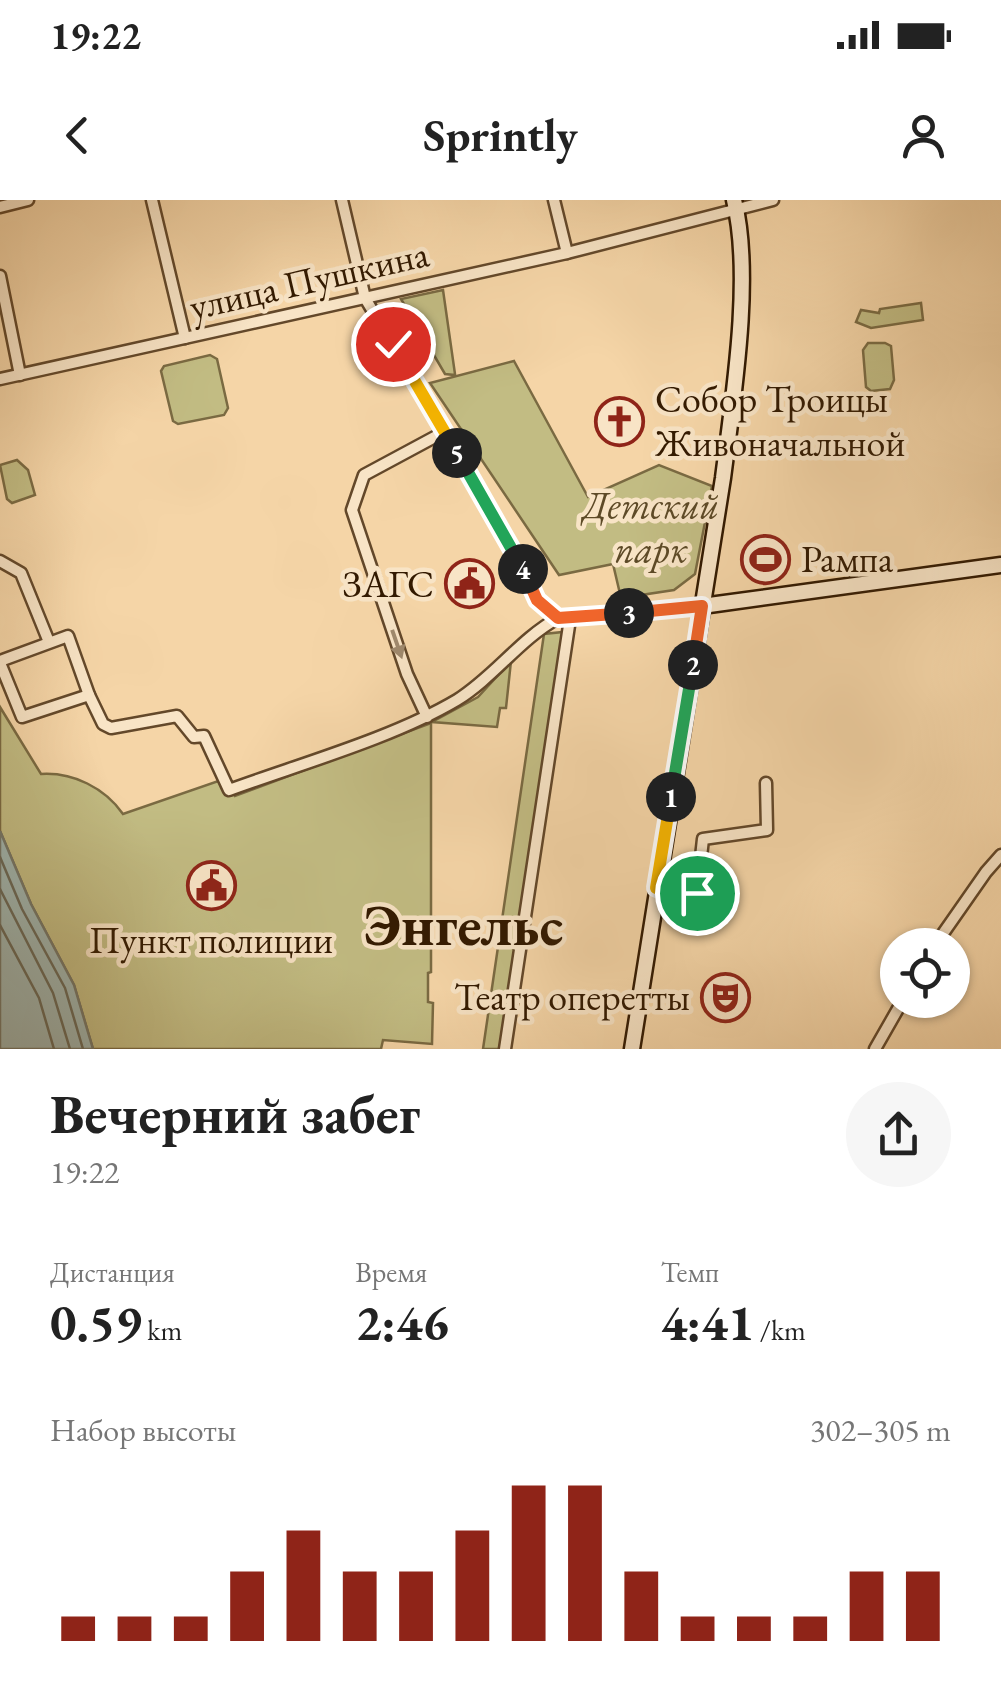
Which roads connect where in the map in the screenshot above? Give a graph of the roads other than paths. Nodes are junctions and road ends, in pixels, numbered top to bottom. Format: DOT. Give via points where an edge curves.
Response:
graph roads {
  1 [pos="28,200"];
  2 [pos="152,200"];
  3 [pos="342,200"];
  4 [pos="554,200"];
  5 [pos="773,200"];
  6 [pos="735,204"];
  7 [pos="0,208"];
  8 [pos="567,254"];
  9 [pos="0,276"];
  10 [pos="366,298"];
  11 [pos="185,338"];
  12 [pos="20,374"];
  13 [pos="0,379"];
  14 [pos="444,432"];
  15 [pos="0,560"];
  16 [pos="1001,565"];
  17 [pos="702,606"];
  18 [pos="564,618"];
  19 [pos="49,642"];
  20 [pos="0,662"];
  21 [pos="89,695"];
  22 [pos="426,717"];
  23 [pos="766,783"];
  24 [pos="1001,855"];
  25 [pos="656,888"];
  26 [pos="947,928"];
  27 [pos="893,1018"];
  28 [pos="505,1049"];
  29 [pos="632,1049"];
  30 [pos="875,1049"];
  1 -- 7 [label="street"];
  2 -- 11 [label="street"];
  3 -- 10 [label="street"];
  4 -- 8 [label="street"];
  5 -- 6 [label="street"];
  6 -- 8 [label="street, улица Пушкина"];
  6 -- 17 [label="main road" via="741,235 734,390"];
  8 -- 10 [label="street, улица Пушкина"];
  9 -- 12 [label="street"];
  10 -- 11 [label="street, улица Пушкина"];
  10 -- 14 [label="street"];
  11 -- 12 [label="street, улица Пушкина"];
  12 -- 13 [label="street, улица Пушкина"];
  14 -- 18 [label="street" via="537,600"];
  14 -- 22 [label="street, one-way" via="364,475 352,510"];
  15 -- 19 [label="street" via="20,573"];
  16 -- 17 [label="main road"];
  17 -- 18 [label="street"];
  17 -- 25 [label="main road"];
  18 -- 22 [label="street" via="541,627 462,697"];
  18 -- 28 [label="street"];
  19 -- 20 [label="street"];
  19 -- 21 [label="street" via="68,636"];
  20 -- 21 [label="street" via="22,718"];
  21 -- 22 [label="street" via="111,728 177,716 190,734 204,736 229,790"];
  23 -- 25 [label="street" via="766,830 704,840 697,893"];
  24 -- 26 [label="street"];
  25 -- 29 [label="main road"];
  27 -- 30 [label="street"];
}
